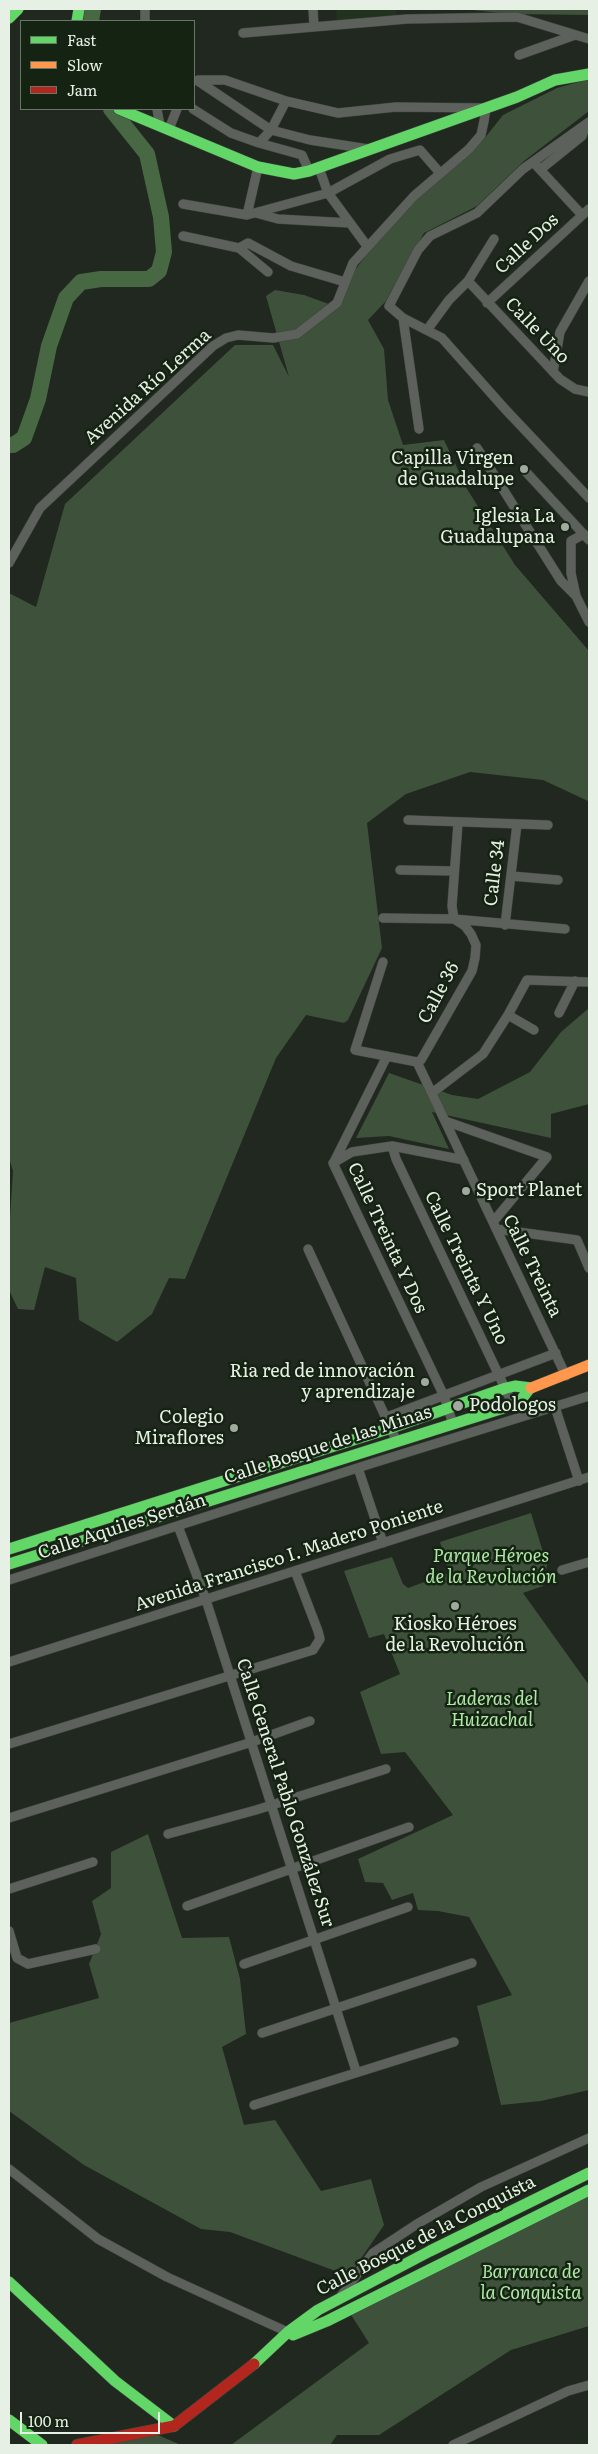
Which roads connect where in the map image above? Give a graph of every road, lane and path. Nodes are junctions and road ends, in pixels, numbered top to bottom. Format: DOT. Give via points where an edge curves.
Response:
graph roads {
  1 [pos="18,9"];
  2 [pos="313,9"];
  3 [pos="407,9"];
  4 [pos="9,18"];
  5 [pos="407,19"];
  6 [pos="314,28"];
  7 [pos="243,33"];
  8 [pos="574,35"];
  9 [pos="589,40"];
  10 [pos="519,55"];
  11 [pos="589,74"];
  12 [pos="286,101"];
  13 [pos="486,108"];
  14 [pos="121,110"];
  15 [pos="157,110"];
  16 [pos="176,110"];
  17 [pos="195,110"];
  18 [pos="588,123"];
  19 [pos="165,128"];
  20 [pos="271,130"];
  21 [pos="259,144"];
  22 [pos="368,149"];
  23 [pos="534,163"];
  24 [pos="258,167"];
  25 [pos="541,169"];
  26 [pos="314,170"];
  27 [pos="440,173"];
  28 [pos="328,193"];
  29 [pos="183,204"];
  30 [pos="586,212"];
  31 [pos="250,214"];
  32 [pos="350,223"];
  33 [pos="183,236"];
  34 [pos="494,239"];
  35 [pos="367,246"];
  36 [pos="239,248"];
  37 [pos="268,272"];
  38 [pos="468,281"];
  39 [pos="589,281"];
  40 [pos="345,282"];
  41 [pos="488,303"];
  42 [pos="403,318"];
  43 [pos="427,330"];
  44 [pos="552,372"];
  45 [pos="589,392"];
  46 [pos="420,429"];
  47 [pos="477,448"];
  48 [pos="526,472"];
  49 [pos="589,498"];
  50 [pos="586,537"];
  51 [pos="9,563"];
  52 [pos="576,596"];
  53 [pos="589,622"];
  54 [pos="408,820"];
  55 [pos="458,823"];
  56 [pos="517,824"];
  57 [pos="548,825"];
  58 [pos="400,870"];
  59 [pos="454,871"];
  60 [pos="511,876"];
  61 [pos="558,880"];
  62 [pos="383,918"];
  63 [pos="454,919"];
  64 [pos="505,925"];
  65 [pos="565,929"];
  66 [pos="383,962"];
  67 [pos="575,981"];
  68 [pos="587,982"];
  69 [pos="559,1013"];
  70 [pos="508,1014"];
  71 [pos="534,1030"];
  72 [pos="387,1056"];
  73 [pos="417,1062"];
  74 [pos="432,1093"];
  75 [pos="445,1121"];
  76 [pos="392,1146"];
  77 [pos="464,1160"];
  78 [pos="334,1163"];
  79 [pos="495,1226"];
  80 [pos="308,1249"];
  81 [pos="589,1268"];
  82 [pos="556,1353"];
  83 [pos="589,1365"];
  84 [pos="499,1375"];
  85 [pos="566,1376"];
  86 [pos="506,1388"];
  87 [pos="530,1388"];
  88 [pos="444,1396"];
  89 [pos="589,1396"];
  90 [pos="513,1404"];
  91 [pos="555,1407"];
  92 [pos="449,1408"];
  93 [pos="389,1423"];
  94 [pos="453,1424"];
  95 [pos="397,1442"];
  96 [pos="358,1468"];
  97 [pos="589,1477"];
  98 [pos="579,1481"];
  99 [pos="178,1526"];
  100 [pos="383,1543"];
  101 [pos="9,1549"];
  102 [pos="589,1562"];
  103 [pos="9,1564"];
  104 [pos="562,1570"];
  105 [pos="295,1571"];
  106 [pos="9,1580"];
  107 [pos="206,1600"];
  108 [pos="9,1662"];
  109 [pos="230,1677"];
  110 [pos="310,1721"];
  111 [pos="252,1742"];
  112 [pos="9,1744"];
  113 [pos="386,1769"];
  114 [pos="272,1804"];
  115 [pos="9,1818"];
  116 [pos="410,1827"];
  117 [pos="168,1834"];
  118 [pos="93,1862"];
  119 [pos="293,1871"];
  120 [pos="9,1889"];
  121 [pos="187,1906"];
  122 [pos="408,1907"];
  123 [pos="9,1931"];
  124 [pos="315,1940"];
  125 [pos="96,1949"];
  126 [pos="472,1963"];
  127 [pos="244,1964"];
  128 [pos="335,2008"];
  129 [pos="262,2033"];
  130 [pos="454,2042"];
  131 [pos="356,2071"];
  132 [pos="254,2105"];
  133 [pos="589,2138"];
  134 [pos="589,2168"];
  135 [pos="589,2173"];
  136 [pos="10,2174"];
  137 [pos="564,2186"];
  138 [pos="589,2190"];
  139 [pos="430,2251"];
  140 [pos="438,2266"];
  141 [pos="9,2282"];
  142 [pos="341,2296"];
  143 [pos="348,2310"];
  144 [pos="288,2335"];
  145 [pos="589,2385"];
  146 [pos="9,2420"];
  147 [pos="174,2426"];
  148 [pos="42,2445"];
  149 [pos="77,2445"];
  150 [pos="453,2445"];
  1 -- 4 [label="main road"];
  2 -- 6 [label="street"];
  3 -- 5 [label="street"];
  5 -- 6 [label="street"];
  5 -- 8 [label="street" via="517,17"];
  6 -- 7 [label="street"];
  8 -- 9 [label="street"];
  8 -- 10 [label="street"];
  11 -- 13 [label="main road" via="556,80"];
  12 -- 13 [label="street" via="338,113 405,106"];
  12 -- 20 [label="street"];
  12 -- 20 [label="street" via="225,80 198,80"];
  13 -- 22 [label="main road"];
  13 -- 27 [label="street, Avenida Río Lerma" via="481,135"];
  14 -- 19 [label="main road"];
  15 -- 19 [label="street"];
  16 -- 19 [label="street"];
  17 -- 21 [label="street" via="231,133"];
  18 -- 23 [label="street"];
  18 -- 25 [label="street" via="582,136"];
  19 -- 24 [label="main road"];
  20 -- 21 [label="street"];
  20 -- 22 [label="street"];
  21 -- 26 [label="street" via="302,155"];
  22 -- 26 [label="main road"];
  23 -- 25 [label="street"];
  23 -- 42 [label="street" via="523,169 477,213 430,236 418,250 389,306"];
  24 -- 26 [label="main road" via="294,174"];
  24 -- 31 [label="street"];
  25 -- 30 [label="street"];
  26 -- 28 [label="street"];
  27 -- 28 [label="street" via="420,150 390,160"];
  27 -- 35 [label="street, Avenida Río Lerma"];
  28 -- 31 [label="street"];
  28 -- 32 [label="street"];
  29 -- 31 [label="street"];
  30 -- 41 [label="street, Calle Dos"];
  31 -- 32 [label="street"];
  32 -- 35 [label="street"];
  33 -- 36 [label="street"];
  34 -- 38 [label="street"];
  35 -- 40 [label="street, Avenida Río Lerma" via="353,263"];
  36 -- 37 [label="street"];
  36 -- 40 [label="street" via="248,244 291,266"];
  38 -- 41 [label="street, Calle Uno"];
  38 -- 43 [label="street"];
  39 -- 44 [label="street" via="560,332"];
  40 -- 51 [label="street, Avenida Río Lerma" via="337,302 297,334 272,338 238,335 213,346 40,508"];
  41 -- 44 [label="street, Calle Uno"];
  42 -- 43 [label="street"];
  42 -- 46 [label="street"];
  43 -- 49 [label="street" via="442,338"];
  44 -- 45 [label="street, Calle Uno" via="575,388"];
  47 -- 52 [label="street" via="561,581"];
  48 -- 50 [label="street"];
  50 -- 52 [label="street" via="571,541 571,573"];
  52 -- 53 [label="street"];
  54 -- 55 [label="street"];
  55 -- 56 [label="street"];
  55 -- 59 [label="street"];
  56 -- 57 [label="street"];
  56 -- 60 [label="street, Calle 34"];
  58 -- 59 [label="street"];
  59 -- 63 [label="street"];
  60 -- 61 [label="street"];
  60 -- 64 [label="street, Calle 34"];
  62 -- 63 [label="street"];
  63 -- 64 [label="street"];
  63 -- 73 [label="street, Calle 36" via="465,926 476,945 472,971"];
  64 -- 65 [label="street"];
  66 -- 72 [label="street" via="355,1050"];
  67 -- 68 [label="street"];
  67 -- 69 [label="street"];
  67 -- 70 [label="street" via="529,979"];
  70 -- 71 [label="street"];
  70 -- 74 [label="street" via="483,1054"];
  72 -- 73 [label="street"];
  72 -- 78 [label="street"];
  73 -- 74 [label="street, Calle Treinta"];
  74 -- 75 [label="street, Calle Treinta"];
  75 -- 77 [label="street, Calle Treinta"];
  75 -- 79 [label="street" via="547,1157"];
  76 -- 77 [label="street, Calle Treinta Y Dos"];
  76 -- 78 [label="street, Calle Treinta Y Dos" via="352,1152"];
  76 -- 84 [label="street, Calle Treinta Y Uno"];
  77 -- 79 [label="street, Calle Treinta"];
  78 -- 88 [label="street, Calle Treinta Y Dos"];
  79 -- 81 [label="street" via="577,1240"];
  79 -- 82 [label="street, Calle Treinta"];
  80 -- 93 [label="street"];
  82 -- 84 [label="street"];
  82 -- 85 [label="street, Calle Treinta"];
  83 -- 85 [label="main road"];
  84 -- 86 [label="street, Calle Treinta Y Uno"];
  84 -- 88 [label="street"];
  85 -- 87 [label="main road"];
  86 -- 87 [label="main road, Calle Bosque de las Minas"];
  86 -- 90 [label="street, Calle Treinta Y Uno"];
  86 -- 92 [label="main road, Calle Bosque de las Minas"];
  87 -- 90 [label="main road, Calle Bosque de las Minas" via="521,1400"];
  88 -- 92 [label="street, Calle Treinta Y Dos"];
  88 -- 93 [label="street"];
  89 -- 91 [label="street, Calle Aquiles Serdán"];
  90 -- 94 [label="main road, Calle Bosque de las Minas"];
  91 -- 96 [label="street, Calle Aquiles Serdán"];
  91 -- 98 [label="street"];
  92 -- 93 [label="main road, Calle Bosque de las Minas"];
  92 -- 94 [label="street, Calle Treinta Y Dos"];
  93 -- 95 [label="street"];
  93 -- 101 [label="main road, Calle Bosque de las Minas"];
  94 -- 95 [label="main road, Calle Bosque de las Minas"];
  95 -- 103 [label="main road, Calle Bosque de las Minas"];
  96 -- 99 [label="street, Calle Aquiles Serdán"];
  96 -- 100 [label="street"];
  97 -- 98 [label="street, Avenida Francisco I. Madero Poniente"];
  98 -- 100 [label="street, Avenida Francisco I. Madero Poniente"];
  99 -- 106 [label="street, Calle Aquiles Serdán"];
  99 -- 107 [label="street, Calle General Pablo González Sur"];
  100 -- 105 [label="street, Avenida Francisco I. Madero Poniente"];
  102 -- 104 [label="street"];
  105 -- 107 [label="street, Avenida Francisco I. Madero Poniente"];
  105 -- 109 [label="street" via="320,1639 313,1650"];
  107 -- 108 [label="street, Avenida Francisco I. Madero Poniente"];
  107 -- 109 [label="street, Calle General Pablo González Sur"];
  109 -- 111 [label="street, Calle General Pablo González Sur"];
  109 -- 112 [label="street"];
  110 -- 111 [label="street"];
  111 -- 114 [label="street, Calle General Pablo González Sur"];
  111 -- 115 [label="street"];
  113 -- 114 [label="street"];
  114 -- 117 [label="street"];
  114 -- 119 [label="street, Calle General Pablo González Sur"];
  116 -- 119 [label="street"];
  118 -- 120 [label="street"];
  119 -- 121 [label="street"];
  119 -- 124 [label="street, Calle General Pablo González Sur"];
  122 -- 124 [label="street"];
  123 -- 125 [label="street" via="21,1963 33,1965"];
  124 -- 127 [label="street"];
  124 -- 128 [label="street, Calle General Pablo González Sur"];
  126 -- 128 [label="street"];
  128 -- 129 [label="street"];
  128 -- 131 [label="street, Calle General Pablo González Sur"];
  130 -- 131 [label="street"];
  131 -- 132 [label="street"];
  133 -- 142 [label="street" via="481,2187 417,2224 373,2253"];
  134 -- 137 [label="street"];
  135 -- 137 [label="main road, Calle Bosque de la Conquista"];
  136 -- 144 [label="street" via="98,2239 167,2277"];
  137 -- 139 [label="main road, Calle Bosque de la Conquista"];
  138 -- 140 [label="main road, Calle Bosque de la Conquista"];
  139 -- 140 [label="main road"];
  139 -- 142 [label="main road, Calle Bosque de la Conquista"];
  140 -- 143 [label="main road, Calle Bosque de la Conquista"];
  141 -- 147 [label="main road" via="115,2381"];
  142 -- 143 [label="street"];
  142 -- 144 [label="main road, Calle Bosque de la Conquista"];
  143 -- 144 [label="main road, Calle Bosque de la Conquista"];
  144 -- 147 [label="main road, Calle Bosque de la Conquista"];
  145 -- 150 [label="street" via="568,2391"];
  146 -- 148 [label="main road"];
  147 -- 149 [label="main road, Calle Bosque de la Conquista"];
}
